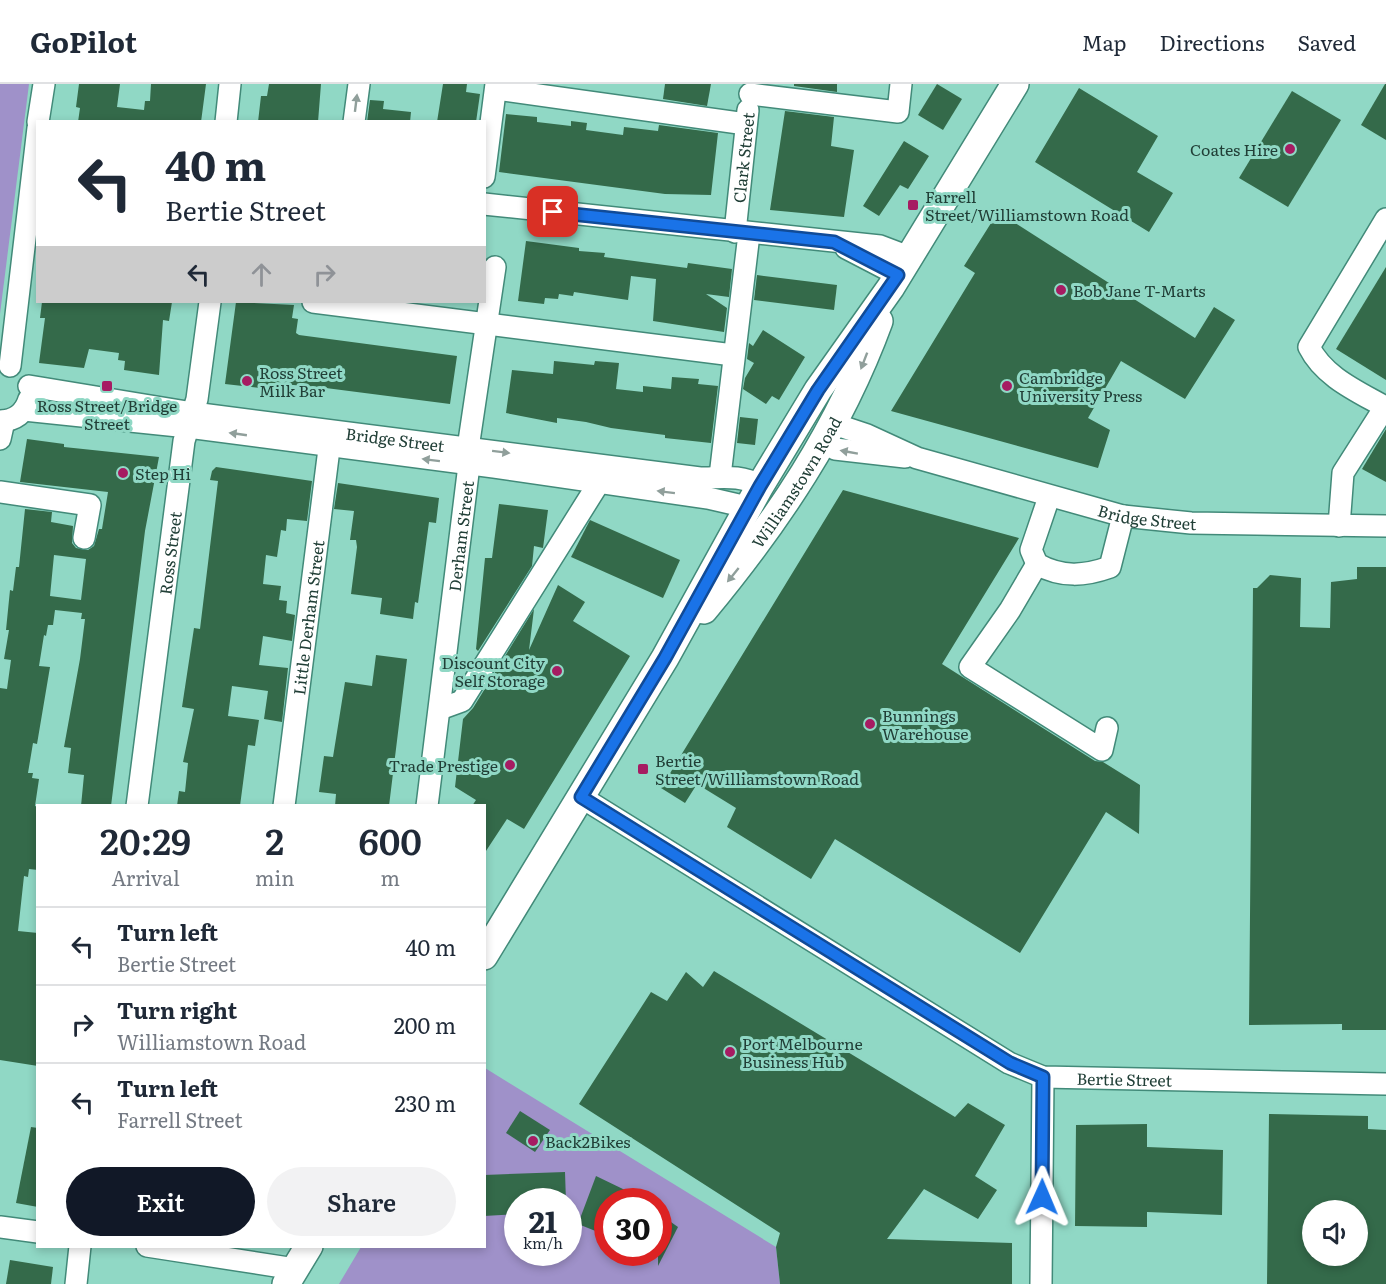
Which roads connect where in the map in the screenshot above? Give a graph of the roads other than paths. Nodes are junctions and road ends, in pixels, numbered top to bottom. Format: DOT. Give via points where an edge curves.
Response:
graph roads {
  1 [pos="44,84"];
  2 [pos="230,84"];
  3 [pos="359,84"];
  4 [pos="901,84"];
  5 [pos="1015,84"];
  6 [pos="496,86"];
  7 [pos="751,89"];
  8 [pos="39,120"];
  9 [pos="226,120"];
  10 [pos="354,120"];
  11 [pos="746,124"];
  12 [pos="36,139"];
  13 [pos="486,162"];
  14 [pos="486,204"];
  15 [pos="1386,219"];
  16 [pos="742,233"];
  17 [pos="495,267"];
  18 [pos="899,273"];
  19 [pos="210,303"];
  20 [pos="321,303"];
  21 [pos="486,324"];
  22 [pos="733,355"];
  23 [pos="5,365"];
  24 [pos="29,386"];
  25 [pos="24,410"];
  26 [pos="804,414"];
  27 [pos="191,420"];
  28 [pos="1,427"];
  29 [pos="830,433"];
  30 [pos="330,438"];
  31 [pos="468,456"];
  32 [pos="610,465"];
  33 [pos="720,476"];
  34 [pos="599,484"];
  35 [pos="0,492"];
  36 [pos="754,497"];
  37 [pos="1048,497"];
  38 [pos="781,512"];
  39 [pos="1123,516"];
  40 [pos="1339,526"];
  41 [pos="1386,526"];
  42 [pos="84,538"];
  43 [pos="1037,564"];
  44 [pos="665,658"];
  45 [pos="440,709"];
  46 [pos="1107,728"];
  47 [pos="581,797"];
  48 [pos="137,804"];
  49 [pos="284,804"];
  50 [pos="427,804"];
  51 [pos="486,953"];
  52 [pos="1043,1077"];
  53 [pos="1386,1084"];
  54 [pos="0,1227"];
  55 [pos="36,1232"];
  56 [pos="80,1248"];
  57 [pos="174,1248"];
  58 [pos="227,1252"];
  59 [pos="297,1266"];
  60 [pos="76,1284"];
  61 [pos="1041,1284"];
  1 -- 8 [label="street"];
  2 -- 9 [label="street"];
  10 -- 3 [label="street, one-way"];
  4 -- 7 [label="street" via="897,112"];
  5 -- 18 [label="main road, Williamstown Road"];
  6 -- 11 [label="street"];
  6 -- 13 [label="street"];
  7 -- 11 [label="street, Clark Street"];
  11 -- 16 [label="street, Clark Street"];
  12 -- 23 [label="street"];
  14 -- 16 [label="street"];
  15 -- 40 [label="street" via="1309,347 1316,361 1338,380 1385,407 1342,474"];
  16 -- 18 [label="street" via="879,246"];
  16 -- 22 [label="street, Clark Street"];
  17 -- 21 [label="street, Derham Street"];
  18 -- 26 [label="main road, Williamstown Road"];
  18 -- 29 [label="main road, Williamstown Road, one-way" via="862,368"];
  19 -- 27 [label="street, Ross Street"];
  20 -- 21 [label="street"];
  21 -- 22 [label="street"];
  21 -- 31 [label="street, Derham Street"];
  22 -- 33 [label="street, Clark Street"];
  23 -- 24 [label="street" via="25,377"];
  24 -- 25 [label="street"];
  24 -- 27 [label="street, Bridge Street"];
  25 -- 27 [label="street, Bridge Street"];
  25 -- 28 [label="street"];
  26 -- 29 [label="main road"];
  26 -- 36 [label="main road, Williamstown Road"];
  27 -- 30 [label="street, Bridge Street"];
  27 -- 48 [label="street, Ross Street"];
  29 -- 37 [label="street, Bridge Street" via="867,435 917,458"];
  29 -- 38 [label="main road, Williamstown Road"];
  30 -- 31 [label="street, Bridge Street"];
  30 -- 49 [label="street, Little Derham Street"];
  31 -- 32 [label="street, Bridge Street, one-way"];
  31 -- 34 [label="street, Bridge Street"];
  31 -- 45 [label="street, Derham Street"];
  32 -- 33 [label="street, Bridge Street" via="700,478"];
  32 -- 34 [label="street"];
  33 -- 36 [label="street, Bridge Street" via="746,480"];
  36 -- 34 [label="street, Bridge Street, one-way" via="708,498"];
  34 -- 45 [label="street" via="462,701"];
  35 -- 42 [label="street" via="90,506"];
  36 -- 38 [label="main road"];
  36 -- 44 [label="main road, Williamstown Road"];
  37 -- 39 [label="street, Bridge Street"];
  37 -- 43 [label="street" via="1031,550"];
  38 -- 44 [label="main road, Williamstown Road, one-way"];
  39 -- 40 [label="street, Bridge Street" via="1191,523"];
  39 -- 43 [label="street" via="1110,567 1075,575"];
  40 -- 41 [label="street, Bridge Street"];
  43 -- 46 [label="street" via="970,667 1051,711 1102,750"];
  44 -- 47 [label="main road, Williamstown Road"];
  45 -- 50 [label="street, Derham Street"];
  47 -- 51 [label="main road, Williamstown Road"];
  47 -- 52 [label="street, Bertie Street" via="1010,1063"];
  52 -- 53 [label="street, Bertie Street"];
  52 -- 61 [label="street"];
  54 -- 55 [label="street"];
  56 -- 60 [label="street"];
  57 -- 58 [label="street"];
  58 -- 59 [label="street"];
}
